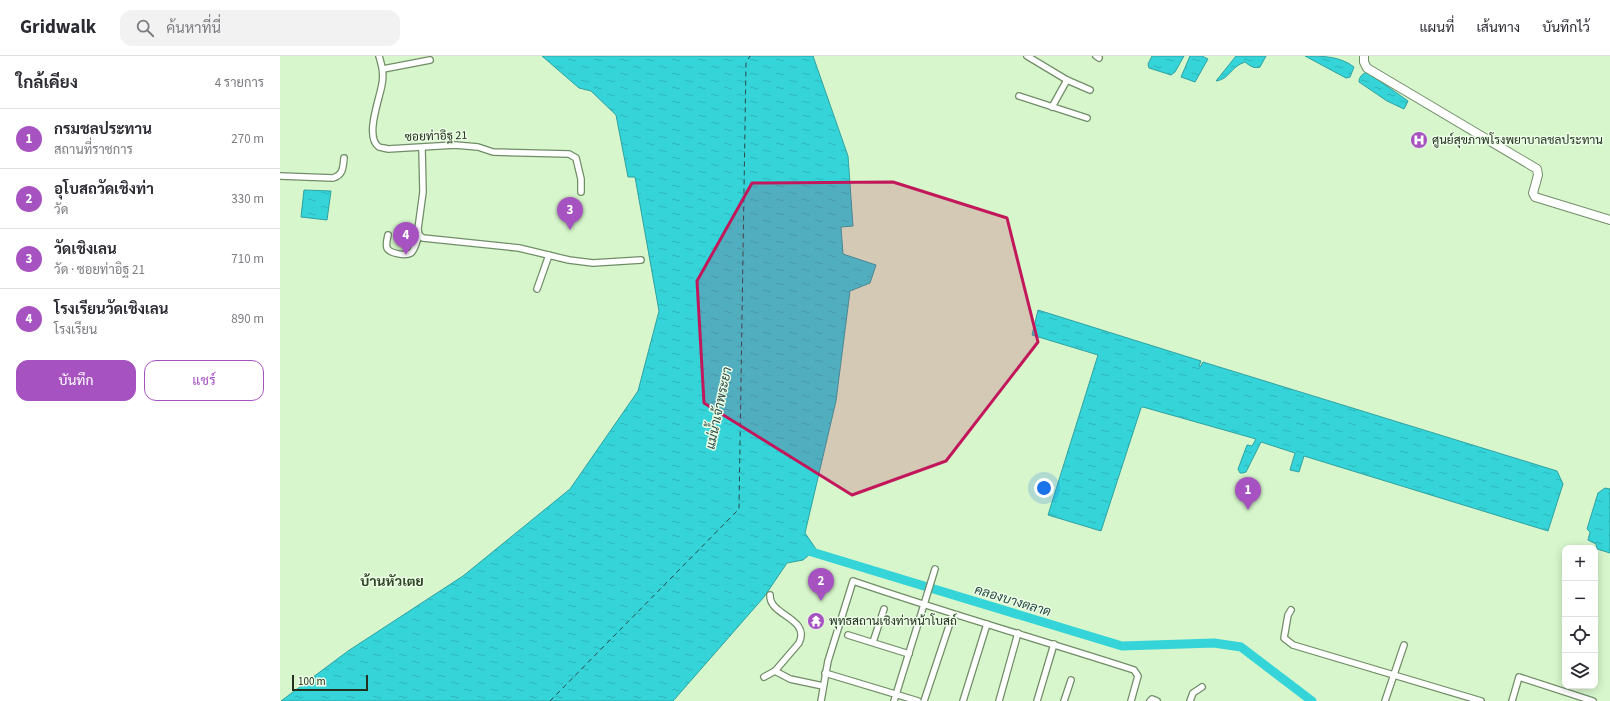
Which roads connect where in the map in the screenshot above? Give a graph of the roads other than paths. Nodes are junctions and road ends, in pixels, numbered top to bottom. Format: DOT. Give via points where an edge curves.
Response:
graph roads {
  1 [pos="379,56"];
  2 [pos="1026,56"];
  3 [pos="1364,59"];
  4 [pos="430,60"];
  5 [pos="383,69"];
  6 [pos="1067,80"];
  7 [pos="1090,90"];
  8 [pos="1019,96"];
  9 [pos="1052,107"];
  10 [pos="1087,118"];
  11 [pos="422,148"];
  12 [pos="344,158"];
  13 [pos="280,176"];
  14 [pos="581,192"];
  15 [pos="1610,220"];
  16 [pos="388,235"];
  17 [pos="419,235"];
  18 [pos="549,255"];
  19 [pos="641,260"];
  20 [pos="537,289"];
  21 [pos="934,569"];
  22 [pos="770,595"];
  23 [pos="923,605"];
  24 [pos="884,609"];
  25 [pos="1291,610"];
  26 [pos="953,614"];
  27 [pos="987,624"];
  28 [pos="1018,633"];
  29 [pos="848,634"];
  30 [pos="873,642"];
  31 [pos="1054,644"];
  32 [pos="1404,645"];
  33 [pos="909,654"];
  34 [pos="775,671"];
  35 [pos="825,673"];
  36 [pos="1395,674"];
  37 [pos="764,677"];
  38 [pos="1071,680"];
  39 [pos="823,686"];
  40 [pos="1202,687"];
  41 [pos="896,694"];
  42 [pos="821,701"];
  43 [pos="894,701"];
  44 [pos="918,701"];
  45 [pos="924,701"];
  46 [pos="963,701"];
  47 [pos="999,701"];
  48 [pos="1037,701"];
  49 [pos="1064,701"];
  50 [pos="1131,701"];
  51 [pos="1150,701"];
  52 [pos="1158,701"];
  53 [pos="1190,701"];
  54 [pos="1385,701"];
  55 [pos="1481,701"];
  56 [pos="1512,701"];
  57 [pos="1593,701"];
  1 -- 5 [label="street, ซอยท่าอิฐ 21"];
  2 -- 6 [label="street"];
  3 -- 15 [label="street" via="1367,68 1537,169 1533,193 1535,197"];
  4 -- 5 [label="street"];
  5 -- 11 [label="street, ซอยท่าอิฐ 21" via="372,129 375,142 381,148 388,149"];
  6 -- 7 [label="street"];
  6 -- 9 [label="street"];
  8 -- 9 [label="street"];
  9 -- 10 [label="street"];
  11 -- 14 [label="street, ซอยท่าอิฐ 21" via="455,145 473,146 493,152 569,154 576,158 581,178"];
  11 -- 17 [label="street" via="423,192"];
  12 -- 13 [label="street" via="343,171 333,178"];
  16 -- 17 [label="street" via="388,250 395,254 409,254"];
  17 -- 18 [label="street" via="427,239 519,248"];
  18 -- 19 [label="street" via="593,263"];
  18 -- 20 [label="street"];
  21 -- 23 [label="street"];
  22 -- 34 [label="street" via="774,607 798,625 801,632 799,643"];
  23 -- 26 [label="street"];
  23 -- 33 [label="street"];
  23 -- 35 [label="street" via="854,582"];
  24 -- 30 [label="street"];
  25 -- 36 [label="street" via="1284,638 1293,645"];
  26 -- 27 [label="street"];
  26 -- 45 [label="street"];
  27 -- 28 [label="street"];
  27 -- 46 [label="street"];
  28 -- 31 [label="street"];
  28 -- 47 [label="street"];
  29 -- 30 [label="street"];
  30 -- 33 [label="street"];
  31 -- 48 [label="street"];
  31 -- 50 [label="street" via="1134,670 1138,676"];
  32 -- 36 [label="street"];
  33 -- 41 [label="street"];
  34 -- 37 [label="street"];
  34 -- 39 [label="street" via="790,679"];
  35 -- 39 [label="street"];
  35 -- 41 [label="street"];
  36 -- 54 [label="street"];
  36 -- 55 [label="street"];
  38 -- 49 [label="street"];
  39 -- 42 [label="street"];
  40 -- 53 [label="street" via="1193,693"];
  41 -- 43 [label="street"];
  41 -- 44 [label="street"];
  51 -- 52 [label="street"];
  56 -- 57 [label="street" via="1519,677"];
}
